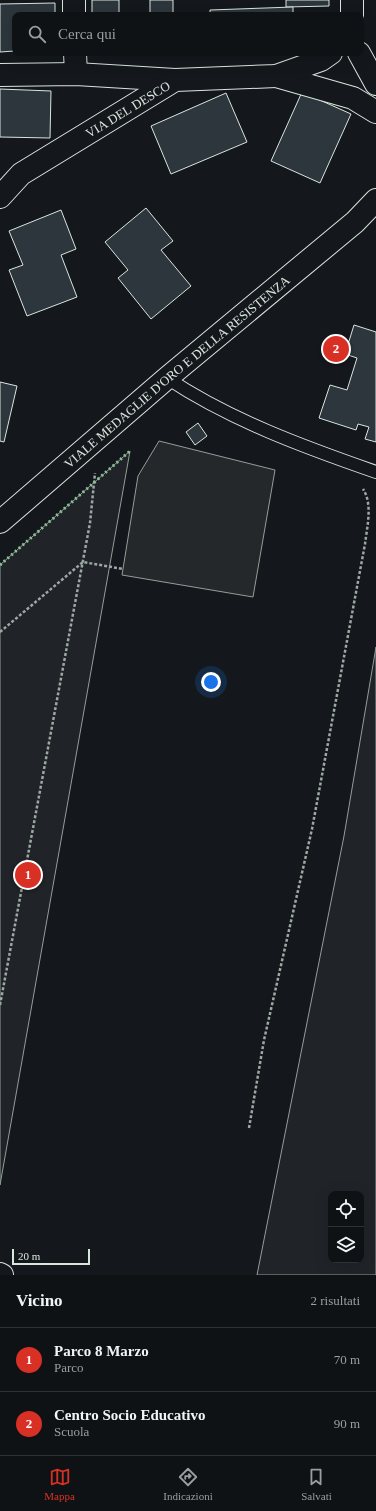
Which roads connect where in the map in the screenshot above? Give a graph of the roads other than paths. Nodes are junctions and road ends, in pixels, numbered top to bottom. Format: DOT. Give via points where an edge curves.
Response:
graph roads {
  1 [pos="74,0"];
  2 [pos="352,0"];
  3 [pos="74,12"];
  4 [pos="352,12"];
  5 [pos="326,56"];
  6 [pos="361,56"];
  7 [pos="76,63"];
  8 [pos="0,75"];
  9 [pos="276,76"];
  10 [pos="175,80"];
  11 [pos="376,84"];
  12 [pos="376,112"];
  13 [pos="0,197"];
  14 [pos="376,200"];
  15 [pos="376,216"];
  16 [pos="355,222"];
  17 [pos="167,378"];
  18 [pos="376,472"];
  19 [pos="0,522"];
  1 -- 3 [label="street"];
  2 -- 4 [label="street"];
  5 -- 9 [label="street"];
  6 -- 11 [label="street"];
  7 -- 8 [label="street"];
  7 -- 10 [label="street"];
  9 -- 10 [label="street, VIA DEL DESCO"];
  9 -- 12 [label="street" via="353,98"];
  10 -- 13 [label="street, VIA DEL DESCO" via="21,174"];
  14 -- 16 [label="street, VIALE MEDAGLIE D'ORO E DELLA RESISTENZA"];
  15 -- 16 [label="street, VIALE MEDAGLIE D'ORO E DELLA RESISTENZA"];
  16 -- 17 [label="street, VIALE MEDAGLIE D'ORO E DELLA RESISTENZA"];
  17 -- 18 [label="lane" via="195,397 244,421"];
  17 -- 19 [label="street, VIALE MEDAGLIE D'ORO E DELLA RESISTENZA"];
}
